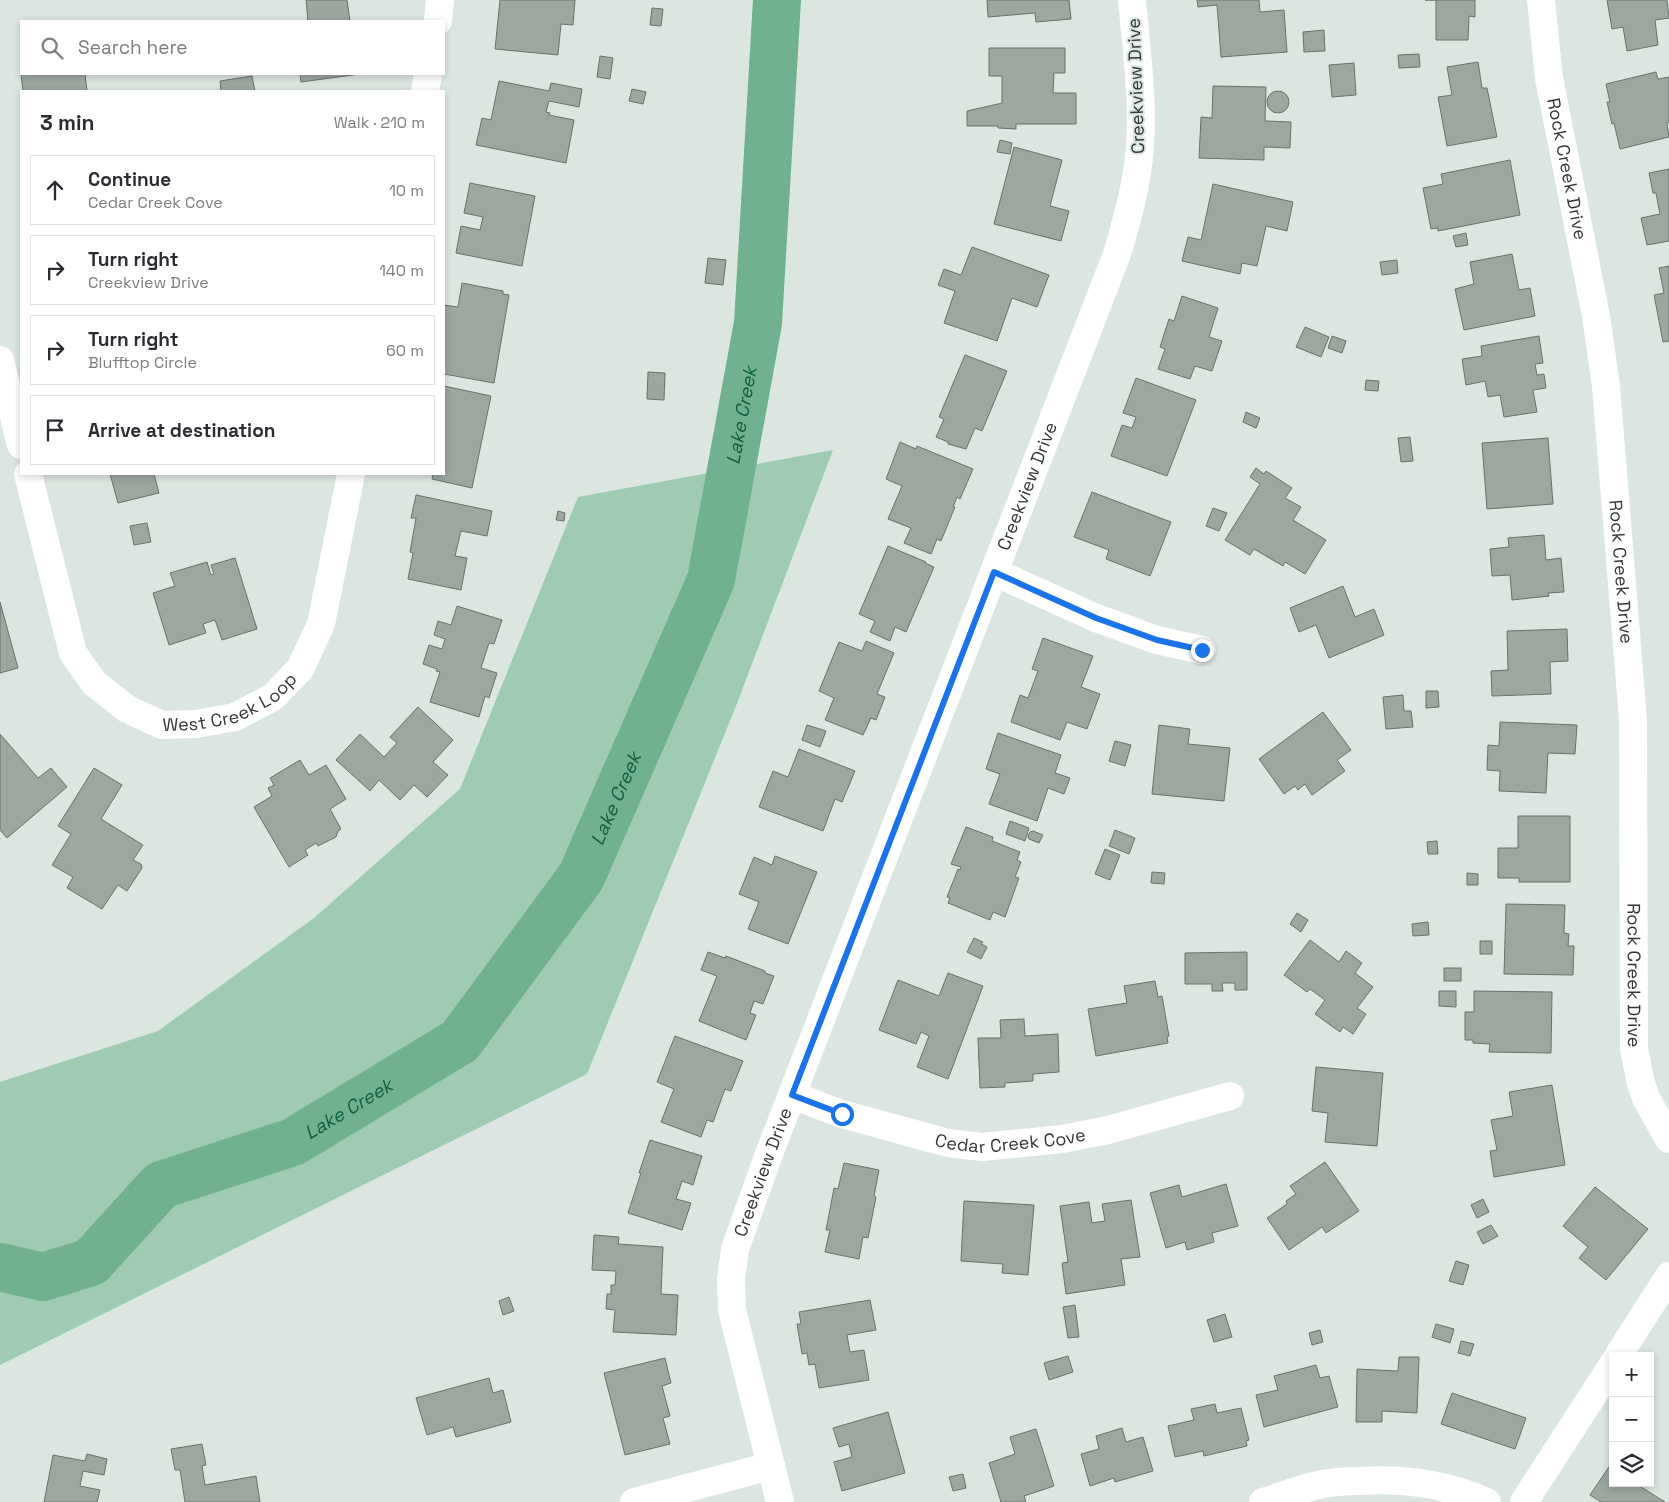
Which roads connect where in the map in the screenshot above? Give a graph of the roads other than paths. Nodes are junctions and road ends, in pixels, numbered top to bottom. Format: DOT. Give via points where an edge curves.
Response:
graph roads {
  1 [pos="440,0"];
  2 [pos="1132,0"];
  3 [pos="1541,0"];
  4 [pos="438,20"];
  5 [pos="428,75"];
  6 [pos="425,90"];
  7 [pos="0,360"];
  8 [pos="20,441"];
  9 [pos="28,475"];
  10 [pos="351,475"];
  11 [pos="994,572"];
  12 [pos="1202,650"];
  13 [pos="792,1095"];
  14 [pos="1230,1096"];
  15 [pos="1669,1139"];
  16 [pos="1669,1276"];
  17 [pos="1621,1352"];
  18 [pos="1609,1370"];
  19 [pos="771,1466"];
  20 [pos="634,1502"];
  21 [pos="780,1502"];
  22 [pos="1263,1502"];
  23 [pos="1487,1502"];
  24 [pos="1524,1502"];
  1 -- 4 [label="street"];
  2 -- 11 [label="street, Creekview Drive" via="1141,133 1138,171 1129,214 1117,254"];
  3 -- 15 [label="street, Rock Creek Drive" via="1549,78 1596,316 1607,396 1633,720 1634,1049 1647,1100"];
  5 -- 6 [label="street"];
  7 -- 8 [label="street"];
  9 -- 10 [label="street, West Creek Loop" via="73,653 94,683 127,709 162,725 196,724 235,717 273,697 300,669 321,624"];
  11 -- 12 [label="street" via="1096,618 1157,640"];
  11 -- 13 [label="street, Creekview Drive"];
  13 -- 14 [label="street, Cedar Creek Cove" via="842,1114 948,1143 982,1146 1062,1140"];
  13 -- 19 [label="street, Creekview Drive" via="768,1154 736,1249 730,1278 732,1310"];
  16 -- 17 [label="street"];
  18 -- 24 [label="street"];
  19 -- 20 [label="street"];
  19 -- 21 [label="street, Creekview Drive"];
  22 -- 23 [label="street" via="1315,1485 1382,1480 1443,1486"];
}
